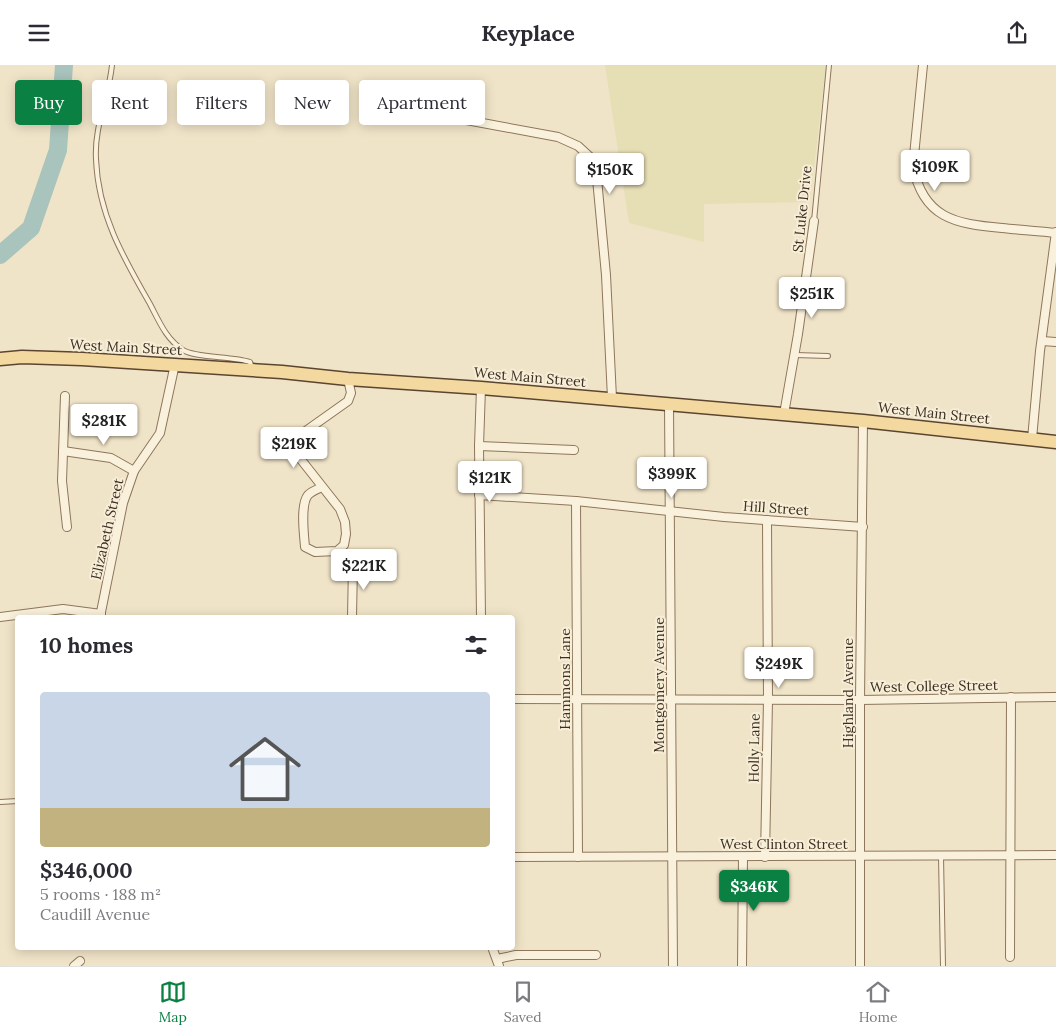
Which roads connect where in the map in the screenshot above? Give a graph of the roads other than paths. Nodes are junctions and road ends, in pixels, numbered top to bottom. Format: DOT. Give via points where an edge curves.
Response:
graph roads {
  1 [pos="112,65"];
  2 [pos="829,65"];
  3 [pos="923,65"];
  4 [pos="485,123"];
  5 [pos="814,221"];
  6 [pos="1056,232"];
  7 [pos="1042,341"];
  8 [pos="1056,342"];
  9 [pos="795,355"];
  10 [pos="828,356"];
  11 [pos="0,359"];
  12 [pos="175,365"];
  13 [pos="253,370"];
  14 [pos="348,379"];
  15 [pos="481,388"];
  16 [pos="66,396"];
  17 [pos="612,398"];
  18 [pos="669,403"];
  19 [pos="784,414"];
  20 [pos="863,421"];
  21 [pos="1032,439"];
  22 [pos="1056,442"];
  23 [pos="479,446"];
  24 [pos="574,450"];
  25 [pos="63,451"];
  26 [pos="134,471"];
  27 [pos="322,487"];
  28 [pos="479,495"];
  29 [pos="576,501"];
  30 [pos="670,511"];
  31 [pos="767,520"];
  32 [pos="67,527"];
  33 [pos="863,527"];
  34 [pos="353,565"];
  35 [pos="15,615"];
  36 [pos="16,615"];
  37 [pos="95,615"];
  38 [pos="100,615"];
  39 [pos="352,615"];
  40 [pos="481,615"];
  41 [pos="0,617"];
  42 [pos="1011,697"];
  43 [pos="1056,697"];
  44 [pos="515,699"];
  45 [pos="578,700"];
  46 [pos="672,700"];
  47 [pos="768,700"];
  48 [pos="860,700"];
  49 [pos="15,801"];
  50 [pos="0,802"];
  51 [pos="1056,855"];
  52 [pos="861,856"];
  53 [pos="941,856"];
  54 [pos="1011,856"];
  55 [pos="515,857"];
  56 [pos="578,857"];
  57 [pos="672,857"];
  58 [pos="743,857"];
  59 [pos="765,857"];
  60 [pos="493,950"];
  61 [pos="596,955"];
  62 [pos="1010,957"];
  63 [pos="498,963"];
  64 [pos="673,966"];
  65 [pos="742,966"];
  66 [pos="860,966"];
  67 [pos="943,966"];
  1 -- 13 [label="lane" via="100,117 96,158 101,195 120,251 163,331 183,350 239,358 250,362"];
  2 -- 5 [label="lane, St Luke Drive"];
  3 -- 6 [label="street" via="913,166 924,196 948,218 970,225"];
  4 -- 17 [label="street" via="558,137 578,146 596,168"];
  5 -- 9 [label="street, St Luke Drive"];
  6 -- 7 [label="street"];
  7 -- 8 [label="street"];
  7 -- 21 [label="street"];
  9 -- 10 [label="lane"];
  9 -- 19 [label="street, St Luke Drive"];
  11 -- 12 [label="main road, West Main Street" via="51,357"];
  12 -- 13 [label="main road, West Main Street"];
  12 -- 26 [label="street, Elizabeth Street" via="160,433"];
  13 -- 14 [label="main road, West Main Street"];
  14 -- 15 [label="main road, West Main Street"];
  14 -- 27 [label="street" via="351,393 348,401 293,440 295,452"];
  15 -- 17 [label="main road, West Main Street"];
  15 -- 23 [label="street"];
  16 -- 25 [label="street"];
  17 -- 18 [label="main road, West Main Street"];
  18 -- 19 [label="main road, West Main Street"];
  18 -- 30 [label="street, Montgomery Avenue"];
  19 -- 20 [label="main road, West Main Street"];
  20 -- 21 [label="main road, West Main Street"];
  20 -- 33 [label="street, Highland Avenue"];
  21 -- 22 [label="main road, West Main Street"];
  23 -- 24 [label="street"];
  23 -- 28 [label="street"];
  25 -- 26 [label="street" via="111,458"];
  25 -- 32 [label="street" via="62,481"];
  26 -- 38 [label="street, Elizabeth Street" via="123,503"];
  27 -- 27 [label="street" via="346,522 344,545 337,551 315,552 306,547 304,501"];
  28 -- 29 [label="street, Hill Street"];
  28 -- 40 [label="street"];
  29 -- 30 [label="street, Hill Street"];
  29 -- 45 [label="street, Hammons Lane"];
  30 -- 31 [label="street, Hill Street"];
  30 -- 46 [label="street, Montgomery Avenue"];
  31 -- 33 [label="street, Hill Street"];
  31 -- 47 [label="street, Holly Lane"];
  33 -- 48 [label="street, Highland Avenue"];
  34 -- 39 [label="street"];
  35 -- 41 [label="street"];
  36 -- 37 [label="street" via="63,609"];
  42 -- 43 [label="street, West College Street"];
  42 -- 48 [label="street, West College Street"];
  42 -- 54 [label="street"];
  44 -- 45 [label="street, West College Street"];
  45 -- 46 [label="street, West College Street"];
  45 -- 56 [label="street, Hammons Lane"];
  46 -- 47 [label="street, West College Street"];
  46 -- 57 [label="street, Montgomery Avenue"];
  47 -- 48 [label="street, West College Street"];
  47 -- 59 [label="street, Holly Lane"];
  48 -- 52 [label="street, Highland Avenue"];
  49 -- 50 [label="lane"];
  51 -- 54 [label="street, West Clinton Street"];
  52 -- 53 [label="street, West Clinton Street"];
  52 -- 59 [label="street, West Clinton Street"];
  52 -- 66 [label="street, Highland Avenue"];
  53 -- 54 [label="street, West Clinton Street"];
  53 -- 67 [label="lane"];
  54 -- 62 [label="street"];
  55 -- 56 [label="street, West Clinton Street"];
  56 -- 57 [label="street, West Clinton Street"];
  57 -- 58 [label="street, West Clinton Street"];
  57 -- 64 [label="street, Montgomery Avenue"];
  58 -- 59 [label="street, West Clinton Street"];
  58 -- 65 [label="street"];
  60 -- 63 [label="street"];
  61 -- 63 [label="street" via="526,955"];
}
